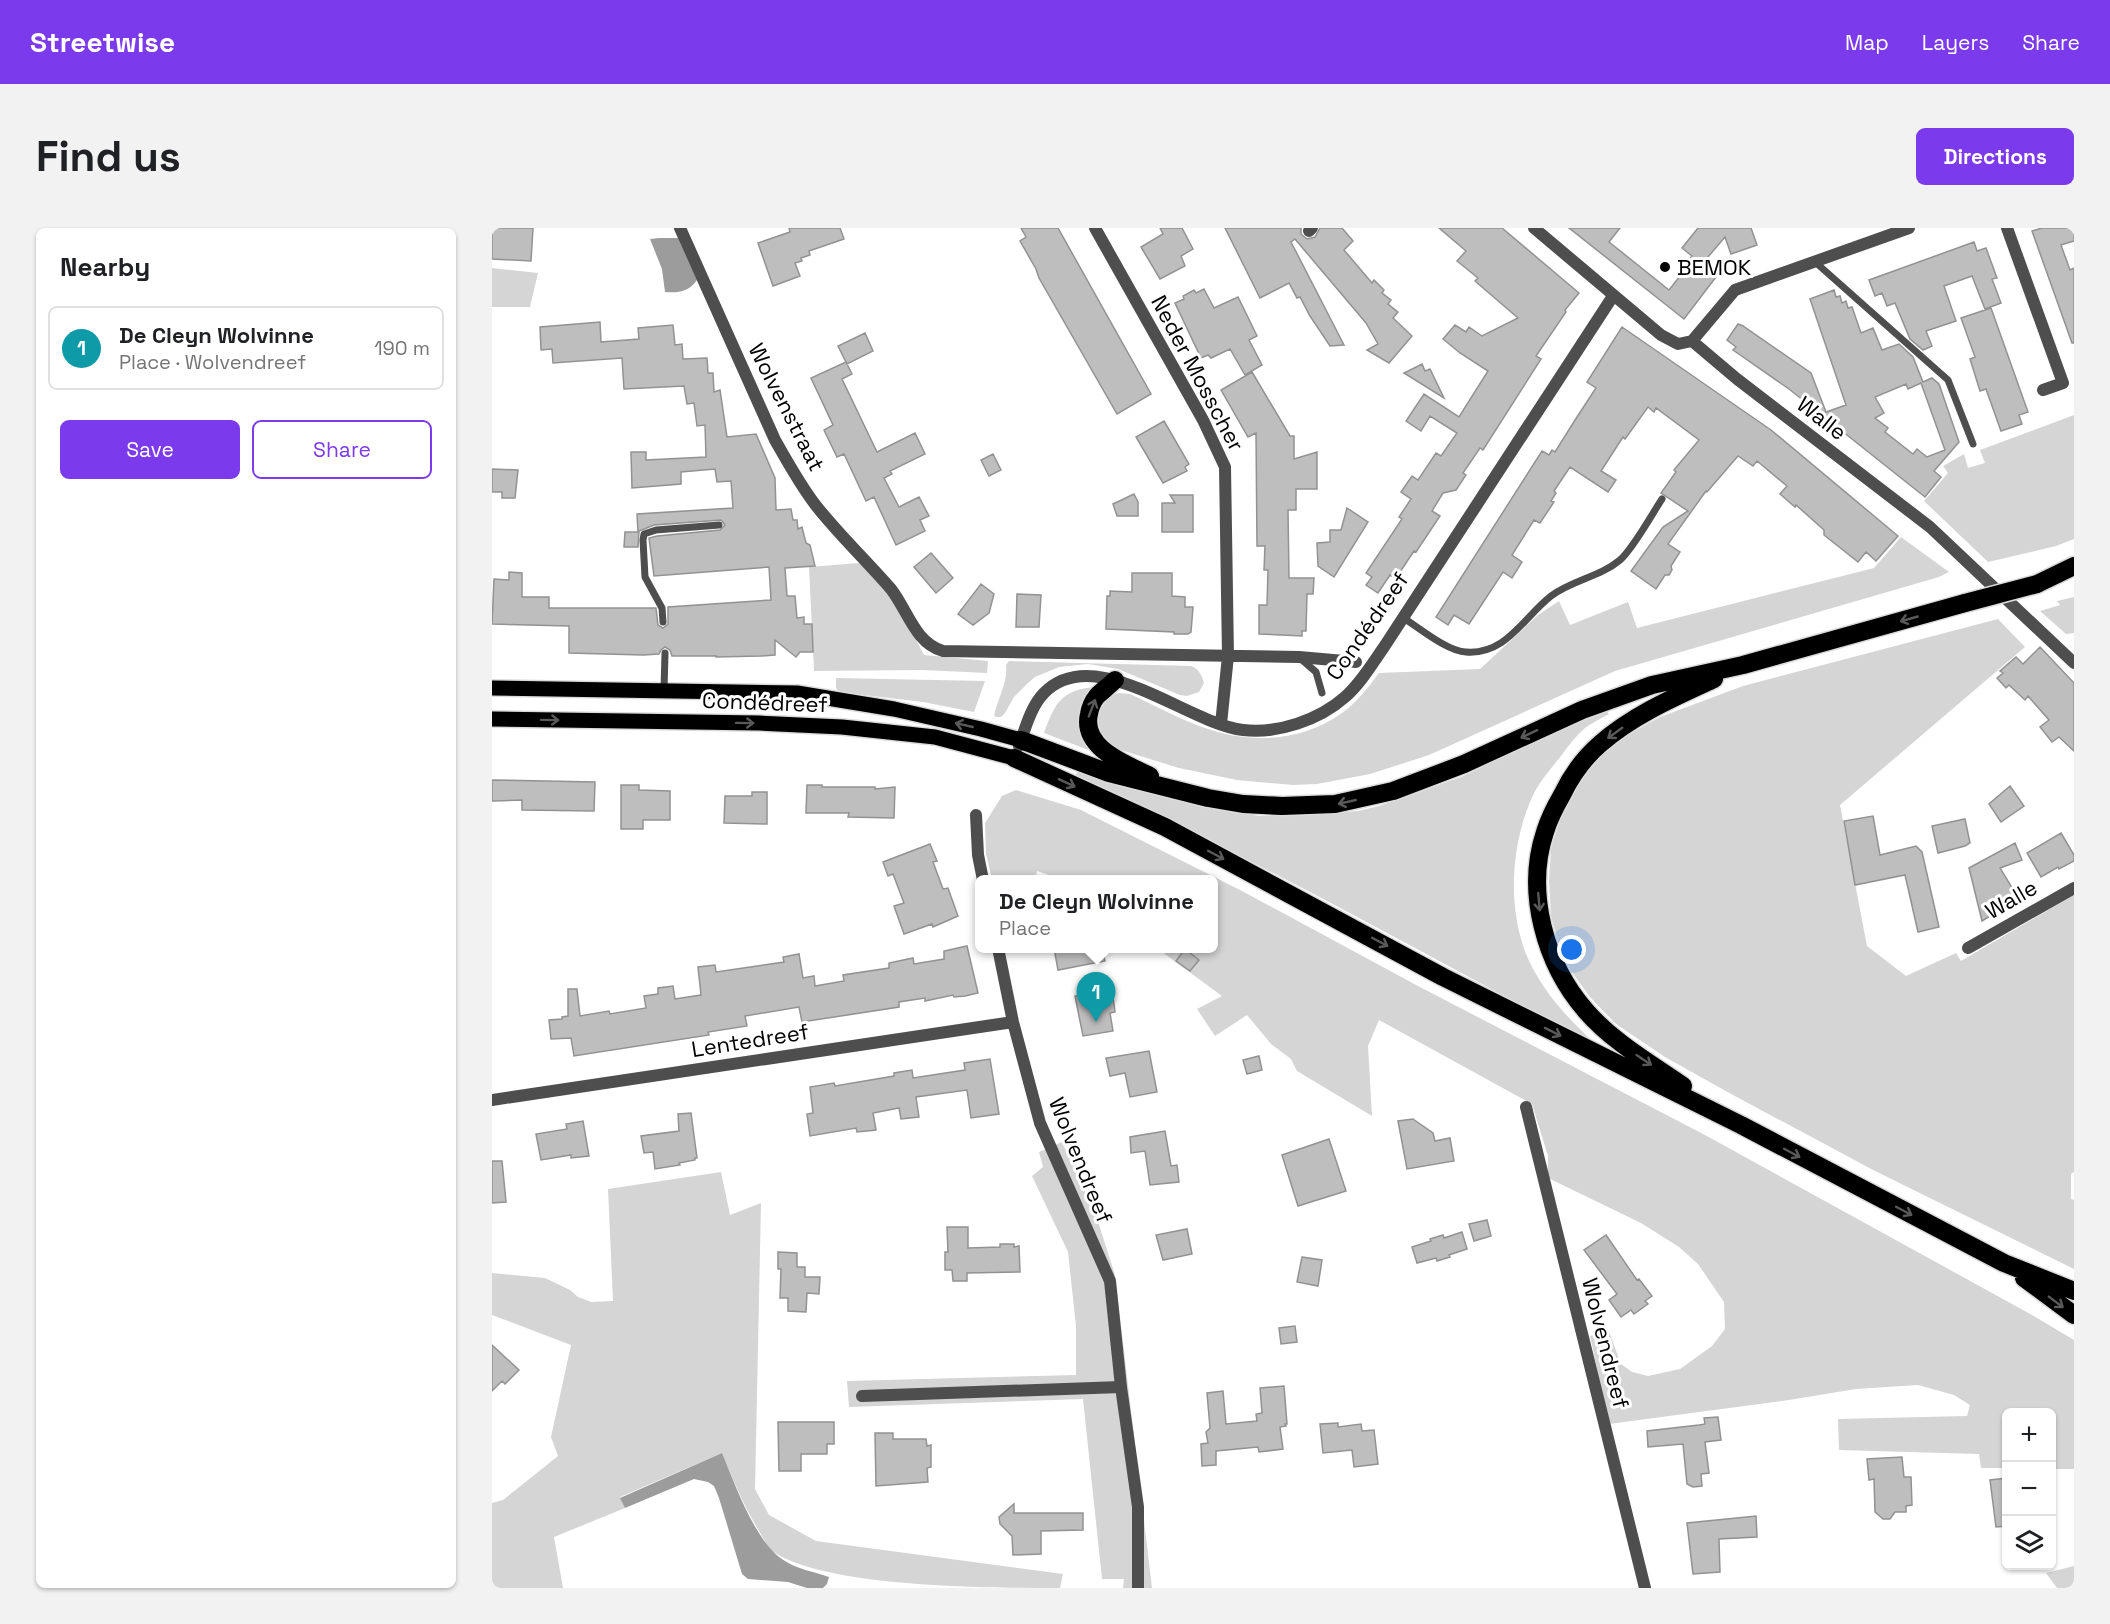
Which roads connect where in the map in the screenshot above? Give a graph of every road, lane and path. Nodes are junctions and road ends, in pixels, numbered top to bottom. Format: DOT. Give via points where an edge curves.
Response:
graph roads {
  1 [pos="680,228"];
  2 [pos="1095,228"];
  3 [pos="1534,228"];
  4 [pos="1909,228"];
  5 [pos="2007,228"];
  6 [pos="1814,261"];
  7 [pos="1613,296"];
  8 [pos="1692,340"];
  9 [pos="2043,390"];
  10 [pos="1973,444"];
  11 [pos="1662,499"];
  12 [pos="719,525"];
  13 [pos="2074,566"];
  14 [pos="2074,575"];
  15 [pos="2037,584"];
  16 [pos="1402,617"];
  17 [pos="663,622"];
  18 [pos="998,651"];
  19 [pos="665,653"];
  20 [pos="1228,656"];
  21 [pos="1299,657"];
  22 [pos="1356,662"];
  23 [pos="2074,663"];
  24 [pos="1743,665"];
  25 [pos="1115,680"];
  26 [pos="492,688"];
  27 [pos="664,690"];
  28 [pos="1322,693"];
  29 [pos="492,719"];
  30 [pos="1221,724"];
  31 [pos="1021,740"];
  32 [pos="1014,758"];
  33 [pos="1166,788"];
  34 [pos="976,815"];
  35 [pos="982,875"];
  36 [pos="2074,888"];
  37 [pos="1968,948"];
  38 [pos="999,953"];
  39 [pos="1013,1022"];
  40 [pos="492,1100"];
  41 [pos="1526,1107"];
  42 [pos="1741,1125"];
  43 [pos="2004,1263"];
  44 [pos="2074,1291"];
  45 [pos="2074,1315"];
  46 [pos="1121,1387"];
  47 [pos="862,1396"];
  48 [pos="1138,1588"];
  49 [pos="1645,1588"];
  1 -- 18 [label="street, Wolvenstraat" via="775,440 814,502 898,598 922,639 932,648"];
  2 -- 20 [label="street, Neder Mosscher" via="1203,420 1225,467"];
  3 -- 7 [label="street"];
  4 -- 6 [label="street"];
  5 -- 9 [label="street" via="2063,383"];
  6 -- 8 [label="street" via="1735,290"];
  6 -- 10 [label="lane" via="1948,380"];
  7 -- 8 [label="street" via="1661,335 1678,344"];
  7 -- 16 [label="street, Condédreef"];
  8 -- 23 [label="street, Walle" via="1930,527"];
  11 -- 16 [label="lane" via="1622,558 1552,596 1501,645 1480,652 1456,651"];
  12 -- 17 [label="lane" via="644,534 645,577 662,608"];
  13 -- 15 [label="highway"];
  14 -- 15 [label="highway"];
  15 -- 24 [label="highway, one-way, bridge"];
  16 -- 30 [label="street, Condédreef" via="1357,684 1330,708 1288,726 1265,730 1242,730"];
  18 -- 20 [label="street, Condédreef"];
  19 -- 27 [label="lane"];
  20 -- 21 [label="street, Condédreef"];
  20 -- 30 [label="street, Neder Mosscher"];
  21 -- 22 [label="street, Condédreef"];
  21 -- 28 [label="lane, Condédreef" via="1316,672"];
  24 -- 33 [label="highway, one-way" via="1652,685 1582,710 1393,791 1335,804 1243,804"];
  24 -- 42 [label="highway, one-way" via="1665,702 1599,744 1566,786 1544,832 1538,887 1548,947 1586,1011 1636,1054"];
  25 -- 30 [label="street, Condédreef"];
  25 -- 31 [label="street, Condédreef" via="1080,675 1059,681 1043,693"];
  33 -- 25 [label="highway, one-way" via="1105,752 1090,735 1090,708"];
  26 -- 27 [label="main road, Condédreef"];
  31 -- 27 [label="main road, Condédreef, one-way" via="894,709 797,693"];
  29 -- 32 [label="main road, Condédreef, one-way" via="842,727 935,737"];
  31 -- 32 [label="street, Condédreef"];
  31 -- 33 [label="highway" via="1109,773"];
  32 -- 42 [label="highway, one-way" via="1164,827 1443,977"];
  34 -- 35 [label="street"];
  36 -- 37 [label="street, Walle"];
  38 -- 39 [label="street, Wolvendreef"];
  39 -- 40 [label="street, Lentedreef"];
  39 -- 46 [label="street, Wolvendreef" via="1040,1123 1110,1281"];
  41 -- 49 [label="street, Wolvendreef"];
  42 -- 43 [label="highway, one-way"];
  43 -- 44 [label="highway"];
  43 -- 45 [label="highway, one-way"];
  46 -- 47 [label="street"];
  46 -- 48 [label="street, Wolvendreef" via="1138,1507"];
}
